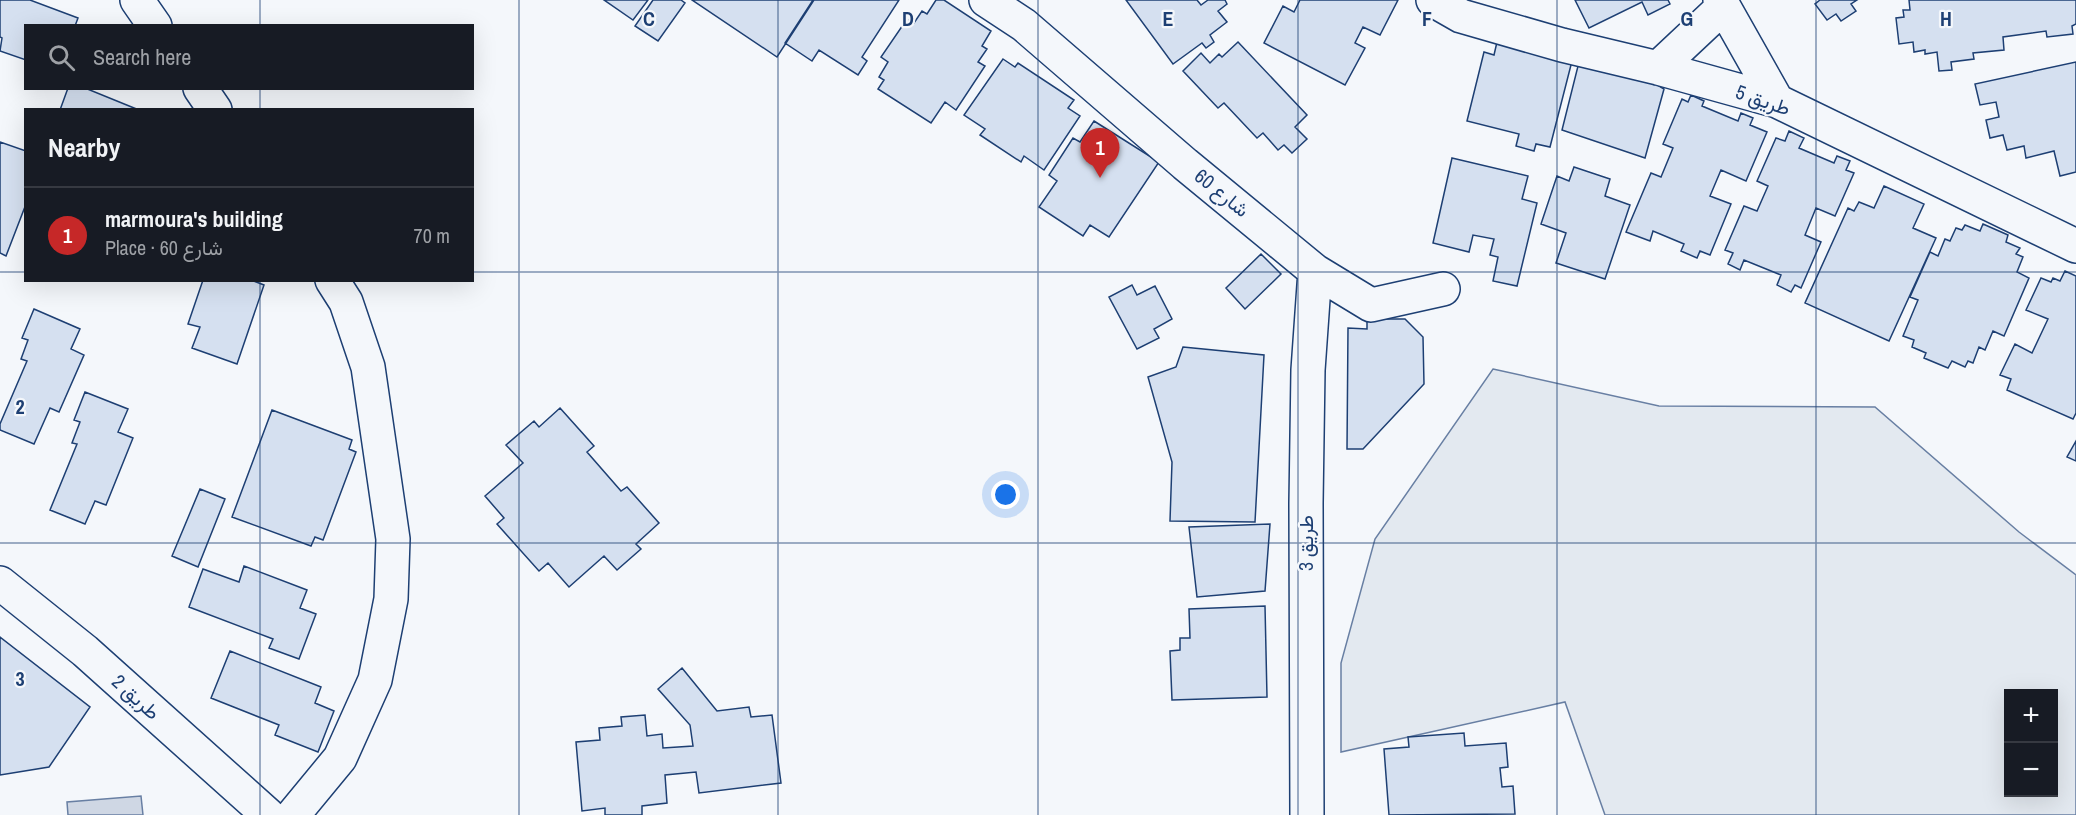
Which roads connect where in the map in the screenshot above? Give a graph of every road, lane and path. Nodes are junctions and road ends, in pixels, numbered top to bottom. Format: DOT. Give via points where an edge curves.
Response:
graph roads {
  1 [pos="137,0"];
  2 [pos="986,0"];
  3 [pos="1433,0"];
  4 [pos="1722,3"];
  5 [pos="1022,12"];
  6 [pos="154,24"];
  7 [pos="1658,69"];
  8 [pos="201,90"];
  9 [pos="1777,101"];
  10 [pos="213,108"];
  11 [pos="2076,246"];
  12 [pos="1315,271"];
  13 [pos="333,282"];
  14 [pos="1443,289"];
  15 [pos="0,583"];
  16 [pos="268,815"];
  17 [pos="294,815"];
  18 [pos="1307,815"];
  1 -- 6 [label="street"];
  2 -- 5 [label="street, شارع 60"];
  3 -- 7 [label="street, طريق 5" via="1461,16"];
  4 -- 7 [label="street"];
  4 -- 9 [label="street"];
  5 -- 12 [label="street, شارع 60" via="1185,164"];
  7 -- 9 [label="street, طريق 5"];
  8 -- 10 [label="street"];
  9 -- 11 [label="street, طريق 5"];
  12 -- 14 [label="street, شارع 60" via="1371,306"];
  12 -- 18 [label="street, طريق 3" via="1306,470"];
  13 -- 17 [label="street" via="346,302 368,367 393,539 391,599 375,680 340,758"];
  15 -- 16 [label="street, طريق 2" via="85,651"];
}
